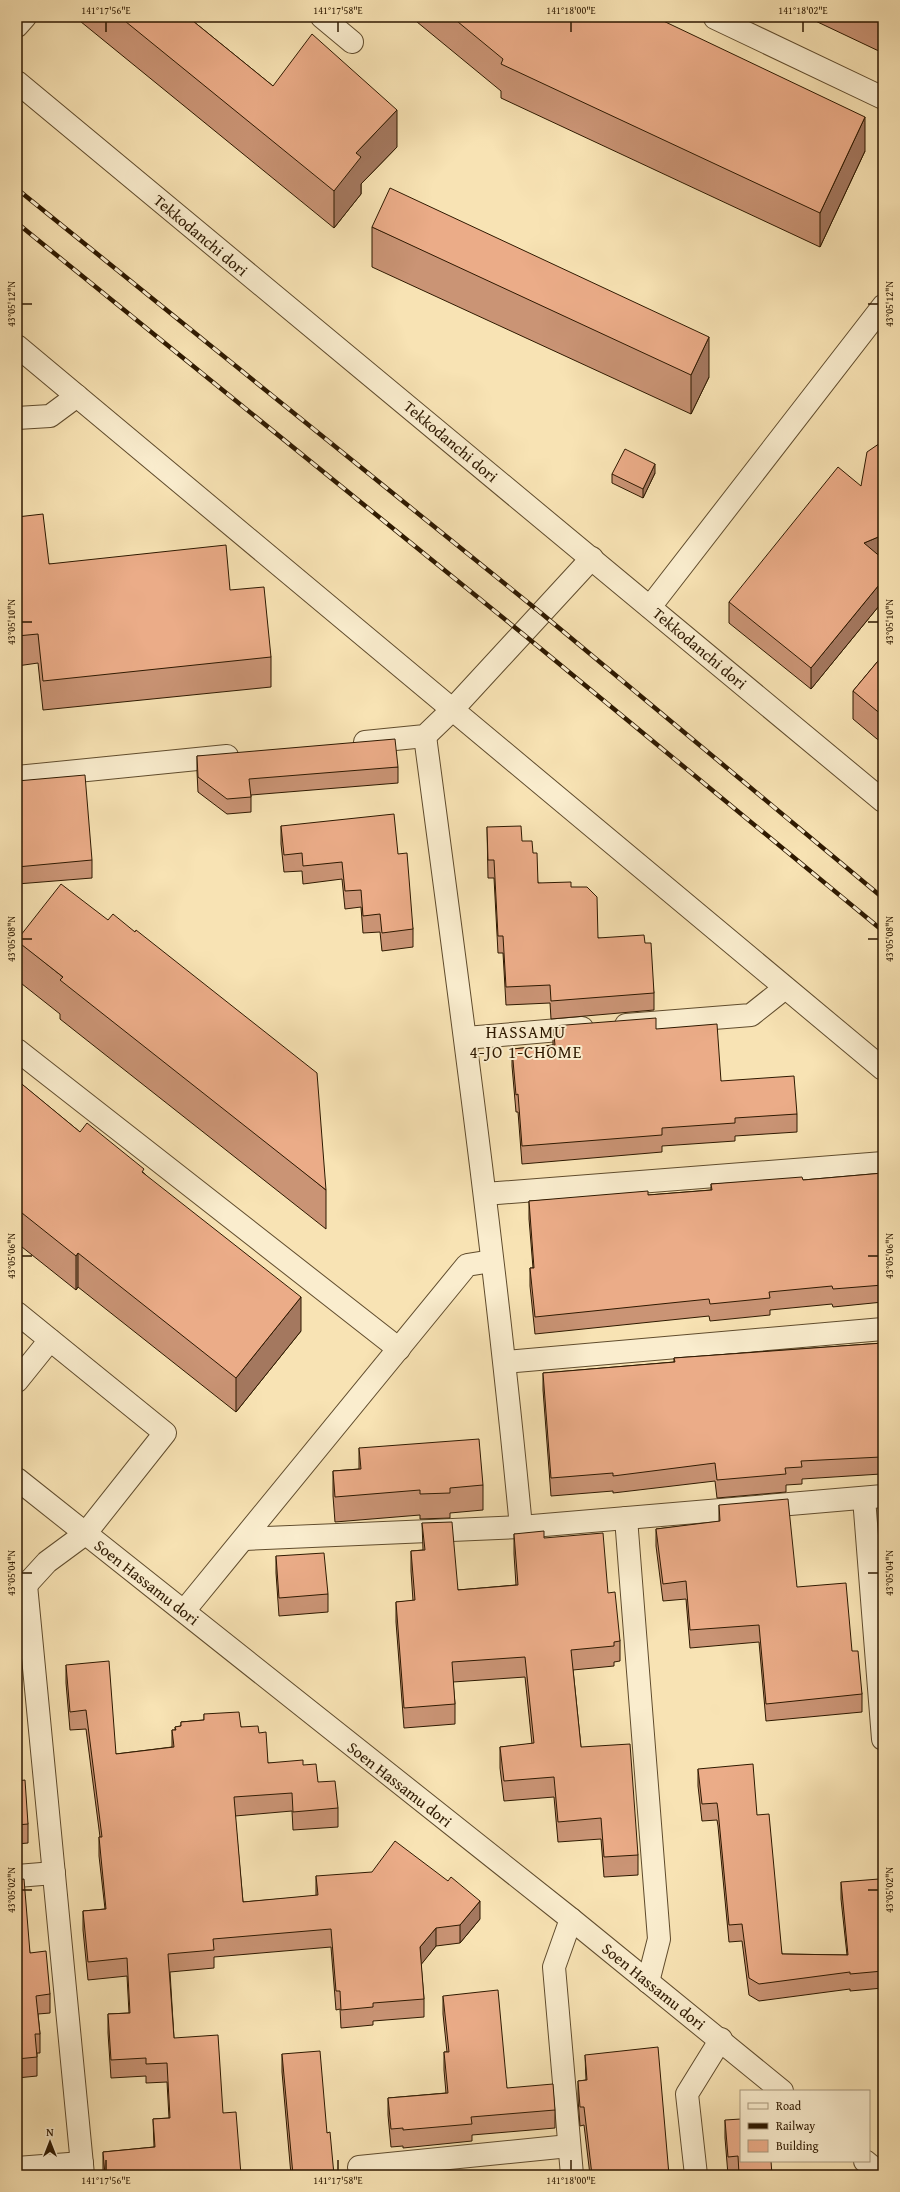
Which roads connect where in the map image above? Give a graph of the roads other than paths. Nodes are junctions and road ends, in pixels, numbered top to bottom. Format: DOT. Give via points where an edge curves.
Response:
graph roads {
  1 [pos="24,17"];
  2 [pos="322,17"];
  3 [pos="715,18"];
  4 [pos="17,26"];
  5 [pos="352,42"];
  6 [pos="17,82"];
  7 [pos="883,98"];
  8 [pos="883,306"];
  9 [pos="17,346"];
  10 [pos="77,396"];
  11 [pos="17,418"];
  12 [pos="592,558"];
  13 [pos="650,607"];
  14 [pos="452,710"];
  15 [pos="425,736"];
  16 [pos="346,744"];
  17 [pos="244,754"];
  18 [pos="17,777"];
  19 [pos="883,802"];
  20 [pos="785,988"];
  21 [pos="466,1038"];
  22 [pos="17,1050"];
  23 [pos="883,1069"];
  24 [pos="883,1163"];
  25 [pos="485,1194"];
  26 [pos="492,1261"];
  27 [pos="17,1313"];
  28 [pos="883,1328"];
  29 [pos="50,1340"];
  30 [pos="399,1349"];
  31 [pos="505,1362"];
  32 [pos="17,1381"];
  33 [pos="17,1479"];
  34 [pos="873,1497"];
  35 [pos="626,1518"];
  36 [pos="521,1527"];
  37 [pos="85,1534"];
  38 [pos="245,1539"];
  39 [pos="21,1586"];
  40 [pos="184,1611"];
  41 [pos="883,1739"];
  42 [pos="54,1873"];
  43 [pos="17,1876"];
  44 [pos="571,1920"];
  45 [pos="648,1982"];
  46 [pos="721,2039"];
  47 [pos="781,2090"];
  48 [pos="569,2146"];
  49 [pos="866,2162"];
  50 [pos="359,2167"];
  51 [pos="17,2168"];
  52 [pos="82,2169"];
  53 [pos="572,2175"];
  54 [pos="696,2175"];
  55 [pos="882,2175"];
  1 -- 4 [label="street"];
  2 -- 5 [label="street"];
  3 -- 7 [label="street"];
  6 -- 12 [label="street, Tekkodanchi dori"];
  8 -- 13 [label="street"];
  9 -- 10 [label="street"];
  10 -- 11 [label="street" via="50,416"];
  10 -- 14 [label="street"];
  12 -- 13 [label="street, Tekkodanchi dori"];
  12 -- 14 [label="street"];
  13 -- 19 [label="street, Tekkodanchi dori"];
  14 -- 15 [label="street"];
  14 -- 20 [label="street"];
  15 -- 16 [label="street"];
  15 -- 21 [label="street"];
  17 -- 18 [label="street"];
  20 -- 21 [label="street" via="751,1015"];
  20 -- 23 [label="street"];
  21 -- 25 [label="street"];
  22 -- 30 [label="street"];
  24 -- 25 [label="street"];
  25 -- 26 [label="street"];
  26 -- 30 [label="street" via="467,1265"];
  26 -- 31 [label="street"];
  27 -- 29 [label="street"];
  28 -- 31 [label="street"];
  29 -- 32 [label="street"];
  29 -- 37 [label="street" via="165,1433"];
  30 -- 38 [label="street"];
  31 -- 36 [label="street"];
  33 -- 37 [label="street, Soen Hassamu dori"];
  34 -- 35 [label="street"];
  34 -- 41 [label="street"];
  35 -- 36 [label="street"];
  35 -- 45 [label="street" via="659,1940"];
  36 -- 38 [label="street"];
  37 -- 39 [label="street" via="47,1562"];
  37 -- 40 [label="street, Soen Hassamu dori"];
  38 -- 40 [label="street"];
  39 -- 42 [label="street"];
  40 -- 44 [label="street, Soen Hassamu dori"];
  42 -- 43 [label="street"];
  42 -- 52 [label="street"];
  44 -- 45 [label="street, Soen Hassamu dori"];
  44 -- 48 [label="street" via="554,1967"];
  45 -- 46 [label="street, Soen Hassamu dori"];
  46 -- 47 [label="street, Soen Hassamu dori"];
  46 -- 54 [label="street" via="687,2094"];
  48 -- 50 [label="street"];
  48 -- 53 [label="street"];
  49 -- 55 [label="street"];
  51 -- 52 [label="street"];
}
